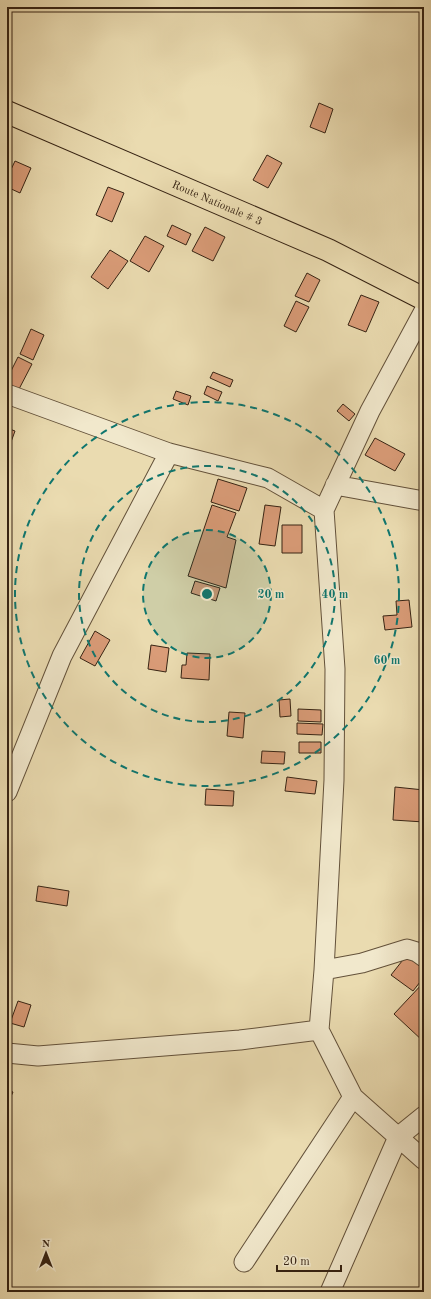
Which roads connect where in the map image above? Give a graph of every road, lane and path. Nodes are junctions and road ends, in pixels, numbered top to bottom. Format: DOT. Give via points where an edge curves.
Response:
graph roads {
  1 [pos="7,112"];
  2 [pos="424,299"];
  3 [pos="424,311"];
  4 [pos="7,394"];
  5 [pos="169,453"];
  6 [pos="335,486"];
  7 [pos="424,501"];
  8 [pos="324,510"];
  9 [pos="7,792"];
  10 [pos="424,957"];
  11 [pos="324,970"];
  12 [pos="319,1030"];
  13 [pos="7,1053"];
  14 [pos="352,1097"];
  15 [pos="424,1116"];
  16 [pos="398,1137"];
  17 [pos="424,1160"];
  18 [pos="244,1262"];
  19 [pos="330,1292"];
  1 -- 2 [label="main road, Route Nationale # 3" via="328,250"];
  3 -- 6 [label="street" via="370,410"];
  4 -- 5 [label="street"];
  5 -- 8 [label="street" via="268,478"];
  5 -- 9 [label="street" via="62,656"];
  6 -- 7 [label="street"];
  6 -- 8 [label="street"];
  8 -- 11 [label="street" via="335,669 334,780"];
  10 -- 11 [label="street" via="407,949 362,963"];
  11 -- 12 [label="street"];
  12 -- 13 [label="street" via="240,1040 38,1056"];
  12 -- 14 [label="street"];
  14 -- 16 [label="street"];
  14 -- 18 [label="street"];
  15 -- 16 [label="street"];
  16 -- 17 [label="street"];
  16 -- 19 [label="street"];
}
